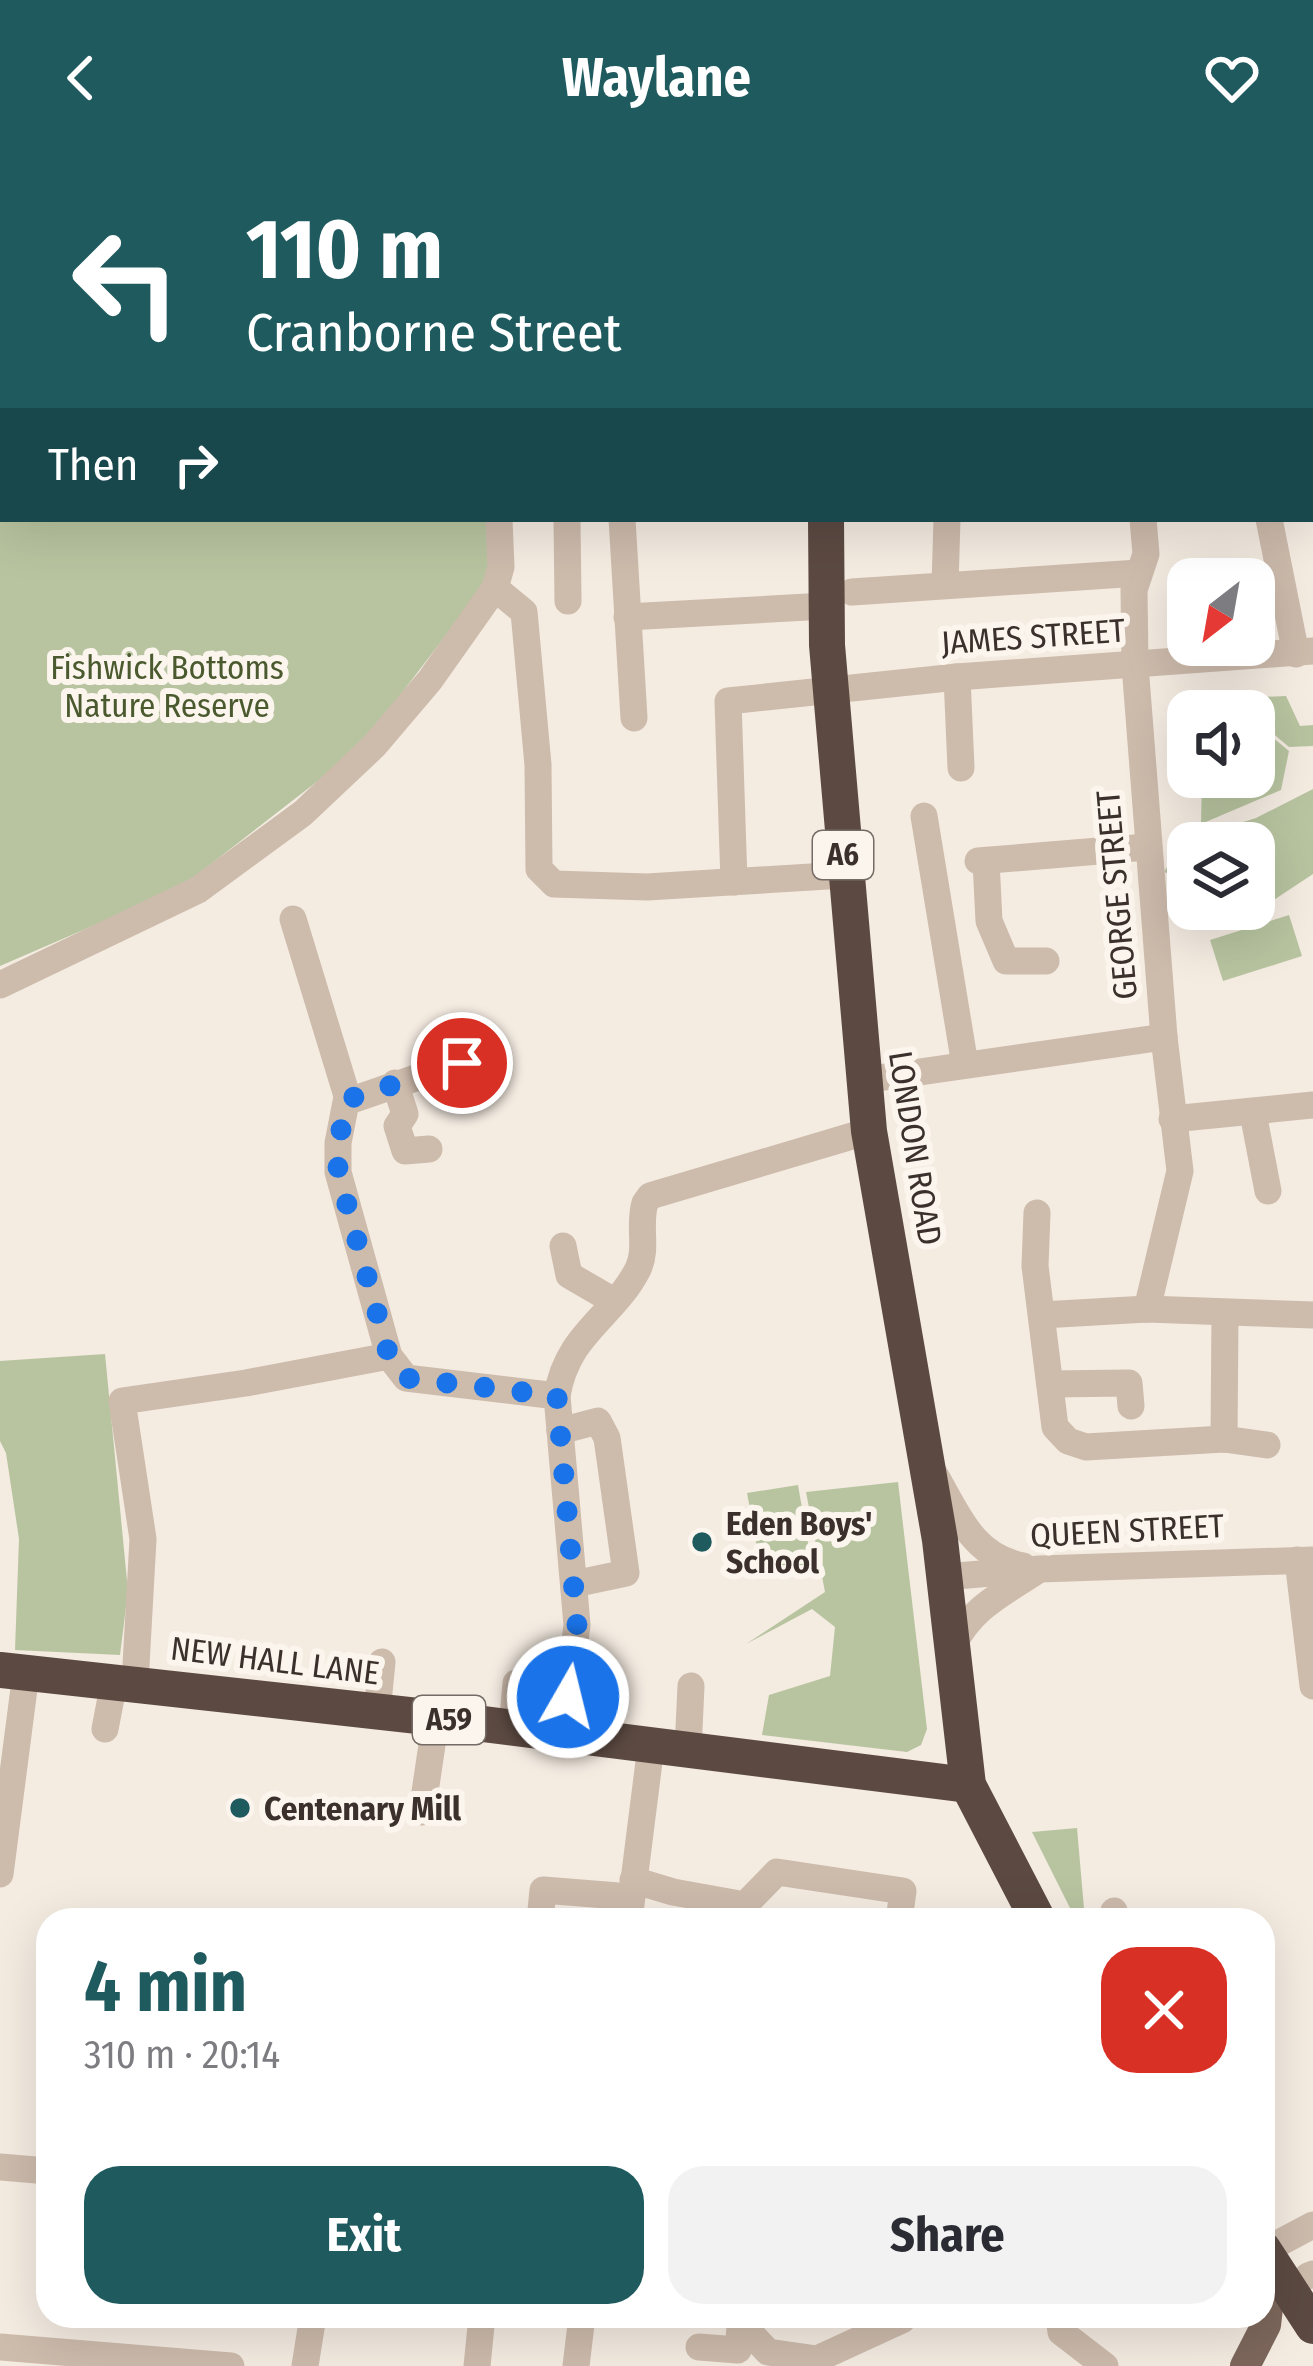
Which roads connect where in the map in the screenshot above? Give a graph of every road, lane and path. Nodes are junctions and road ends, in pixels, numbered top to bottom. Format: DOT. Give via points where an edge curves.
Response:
graph roads {
  1 [pos="499,522"];
  2 [pos="567,522"];
  3 [pos="622,522"];
  4 [pos="827,522"];
  5 [pos="947,522"];
  6 [pos="1143,522"];
  7 [pos="1269,522"];
  8 [pos="1139,573"];
  9 [pos="945,585"];
  10 [pos="495,588"];
  11 [pos="846,596"];
  12 [pos="568,601"];
  13 [pos="627,617"];
  14 [pos="1305,653"];
  15 [pos="1135,665"];
  16 [pos="957,677"];
  17 [pos="831,692"];
  18 [pos="634,718"];
  19 [pos="961,768"];
  20 [pos="924,816"];
  21 [pos="1147,847"];
  22 [pos="844,875"];
  23 [pos="734,882"];
  24 [pos="293,919"];
  25 [pos="1046,962"];
  26 [pos="0,985"];
  27 [pos="1164,1037"];
  28 [pos="462,1063"];
  29 [pos="965,1065"];
  30 [pos="864,1080"];
  31 [pos="395,1083"];
  32 [pos="348,1099"];
  33 [pos="1313,1105"];
  34 [pos="1253,1113"];
  35 [pos="1172,1120"];
  36 [pos="869,1131"];
  37 [pos="429,1149"];
  38 [pos="1268,1191"];
  39 [pos="1037,1213"];
  40 [pos="563,1246"];
  41 [pos="612,1300"];
  42 [pos="1147,1309"];
  43 [pos="1226,1312"];
  44 [pos="1313,1315"];
  45 [pos="1042,1316"];
  46 [pos="389,1356"];
  47 [pos="1050,1384"];
  48 [pos="557,1396"];
  49 [pos="1131,1406"];
  50 [pos="560,1431"];
  51 [pos="1224,1438"];
  52 [pos="1267,1444"];
  53 [pos="926,1459"];
  54 [pos="1305,1560"];
  55 [pos="1039,1569"];
  56 [pos="945,1577"];
  57 [pos="574,1584"];
  58 [pos="953,1646"];
  59 [pos="382,1662"];
  60 [pos="13,1671"];
  61 [pos="124,1682"];
  62 [pos="516,1683"];
  63 [pos="692,1686"];
  64 [pos="1313,1686"];
  65 [pos="377,1712"];
  66 [pos="436,1718"];
  67 [pos="961,1719"];
  68 [pos="512,1727"];
  69 [pos="105,1729"];
  70 [pos="562,1733"];
  71 [pos="9,1742"];
  72 [pos="669,1748"];
  73 [pos="898,1775"];
  74 [pos="968,1785"];
  75 [pos="7,1791"];
  76 [pos="422,1812"];
  77 [pos="0,1874"];
  78 [pos="631,1899"];
  79 [pos="541,1908"];
  80 [pos="901,1908"];
  81 [pos="1032,1908"];
  82 [pos="0,2167"];
  83 [pos="36,2170"];
  84 [pos="1313,2225"];
  85 [pos="1275,2243"];
  86 [pos="1275,2250"];
  87 [pos="1275,2257"];
  88 [pos="1312,2277"];
  89 [pos="1313,2326"];
  90 [pos="311,2328"];
  91 [pos="481,2328"];
  92 [pos="581,2328"];
  93 [pos="740,2328"];
  94 [pos="748,2328"];
  95 [pos="885,2328"];
  96 [pos="1061,2328"];
  97 [pos="1264,2328"];
  98 [pos="0,2347"];
  99 [pos="699,2347"];
  100 [pos="806,2362"];
  101 [pos="231,2366"];
  102 [pos="305,2366"];
  103 [pos="477,2366"];
  104 [pos="576,2366"];
  105 [pos="1106,2366"];
  106 [pos="1245,2366"];
  1 -- 10 [label="street"];
  2 -- 12 [label="street"];
  3 -- 13 [label="street"];
  4 -- 11 [label="highway, LONDON ROAD / A6"];
  5 -- 9 [label="street"];
  6 -- 8 [label="street, GEORGE STREET"];
  7 -- 14 [label="street"];
  8 -- 9 [label="street"];
  8 -- 15 [label="street, GEORGE STREET"];
  9 -- 11 [label="street"];
  10 -- 23 [label="street" via="524,612 538,868 554,884"];
  10 -- 26 [label="street" via="374,746 303,813 199,890"];
  11 -- 13 [label="street"];
  11 -- 17 [label="highway, LONDON ROAD / A6"];
  13 -- 18 [label="street"];
  14 -- 15 [label="street, JAMES STREET"];
  15 -- 16 [label="street, JAMES STREET"];
  15 -- 21 [label="street, GEORGE STREET"];
  16 -- 17 [label="street, JAMES STREET"];
  16 -- 19 [label="street"];
  17 -- 22 [label="highway, LONDON ROAD / A6"];
  17 -- 23 [label="street, JAMES STREET" via="728,701"];
  20 -- 29 [label="street"];
  21 -- 25 [label="street" via="982,861 989,921 1006,961"];
  21 -- 27 [label="street, GEORGE STREET"];
  22 -- 23 [label="street"];
  22 -- 30 [label="highway, LONDON ROAD / A6"];
  24 -- 32 [label="street"];
  27 -- 29 [label="street"];
  27 -- 35 [label="street, GEORGE STREET"];
  28 -- 31 [label="street"];
  29 -- 30 [label="street"];
  30 -- 36 [label="highway, LONDON ROAD / A6"];
  31 -- 32 [label="street"];
  31 -- 37 [label="street" via="414,1115 398,1126 405,1151"];
  32 -- 46 [label="street" via="338,1172"];
  33 -- 34 [label="street"];
  34 -- 35 [label="street"];
  34 -- 38 [label="street"];
  35 -- 42 [label="street, GEORGE STREET" via="1180,1171"];
  36 -- 41 [label="street" via="650,1196 641,1262"];
  36 -- 53 [label="highway, LONDON ROAD / A6"];
  39 -- 45 [label="street"];
  40 -- 41 [label="street" via="569,1275"];
  41 -- 48 [label="street" via="561,1371"];
  42 -- 43 [label="street"];
  42 -- 45 [label="street"];
  43 -- 44 [label="street"];
  43 -- 51 [label="street"];
  45 -- 47 [label="street"];
  46 -- 48 [label="street" via="406,1378"];
  46 -- 61 [label="street" via="122,1401 143,1539"];
  47 -- 49 [label="street" via="1129,1382"];
  47 -- 51 [label="street" via="1055,1427 1086,1447"];
  48 -- 50 [label="street"];
  50 -- 57 [label="street"];
  50 -- 57 [label="street" via="598,1421 607,1438 626,1573"];
  51 -- 52 [label="street"];
  53 -- 55 [label="street" via="983,1551"];
  53 -- 56 [label="highway, LONDON ROAD / A6"];
  54 -- 55 [label="street, QUEEN STREET"];
  54 -- 64 [label="street"];
  55 -- 56 [label="street, QUEEN STREET"];
  55 -- 58 [label="street" via="981,1606"];
  56 -- 58 [label="highway, LONDON ROAD / A6"];
  57 -- 70 [label="street" via="577,1625"];
  58 -- 67 [label="highway, LONDON ROAD / A6"];
  59 -- 65 [label="street"];
  60 -- 61 [label="highway, NEW HALL LANE / A59"];
  60 -- 71 [label="street"];
  61 -- 65 [label="highway, NEW HALL LANE / A59"];
  61 -- 69 [label="street"];
  62 -- 68 [label="street"];
  63 -- 72 [label="street"];
  65 -- 66 [label="highway, NEW HALL LANE / A59"];
  66 -- 68 [label="highway, NEW HALL LANE / A59"];
  66 -- 76 [label="street"];
  67 -- 73 [label="highway" via="929,1759"];
  67 -- 74 [label="highway, LONDON ROAD / A6"];
  68 -- 70 [label="highway, NEW HALL LANE / A59"];
  70 -- 72 [label="highway, NEW HALL LANE / A59"];
  71 -- 75 [label="street"];
  72 -- 73 [label="highway, NEW HALL LANE / A59"];
  72 -- 78 [label="street"];
  73 -- 74 [label="highway, NEW HALL LANE / A59"];
  74 -- 81 [label="highway"];
  75 -- 77 [label="street"];
  78 -- 79 [label="street" via="543,1890"];
  78 -- 80 [label="street" via="673,1892 745,1904 777,1872 903,1891"];
  82 -- 83 [label="street"];
  84 -- 85 [label="street"];
  86 -- 88 [label="highway"];
  87 -- 89 [label="highway"];
  90 -- 102 [label="street"];
  91 -- 103 [label="street"];
  92 -- 104 [label="street"];
  93 -- 99 [label="street" via="738,2350"];
  94 -- 100 [label="street" via="768,2353"];
  95 -- 100 [label="street"];
  96 -- 105 [label="street"];
  97 -- 106 [label="main road"];
  98 -- 101 [label="street"];
}
